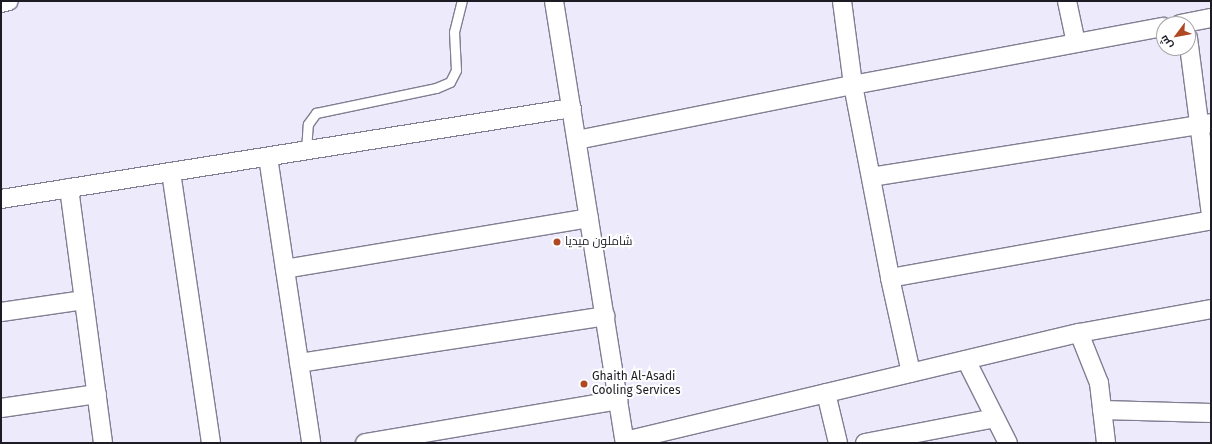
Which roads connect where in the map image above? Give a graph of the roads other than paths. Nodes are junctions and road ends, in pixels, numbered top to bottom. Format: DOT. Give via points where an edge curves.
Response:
graph roads {
  1 [pos="9,1"];
  2 [pos="462,1"];
  3 [pos="554,1"];
  4 [pos="842,1"];
  5 [pos="1067,1"];
  6 [pos="1,3"];
  7 [pos="1211,18"];
  8 [pos="1196,23"];
  9 [pos="1156,28"];
  10 [pos="1076,43"];
  11 [pos="1191,56"];
  12 [pos="853,85"];
  13 [pos="572,108"];
  14 [pos="1205,124"];
  15 [pos="576,140"];
  16 [pos="306,150"];
  17 [pos="268,156"];
  18 [pos="171,172"];
  19 [pos="871,178"];
  20 [pos="69,188"];
  21 [pos="1,199"];
  22 [pos="1211,214"];
  23 [pos="589,218"];
  24 [pos="1211,220"];
  25 [pos="285,269"];
  26 [pos="890,278"];
  27 [pos="84,300"];
  28 [pos="1211,309"];
  29 [pos="1,312"];
  30 [pos="605,316"];
  31 [pos="1079,333"];
  32 [pos="966,360"];
  33 [pos="299,363"];
  34 [pos="911,373"];
  35 [pos="826,393"];
  36 [pos="97,394"];
  37 [pos="618,400"];
  38 [pos="1,408"];
  39 [pos="1102,410"];
  40 [pos="1211,413"];
  41 [pos="995,418"];
  42 [pos="649,440"];
  43 [pos="625,442"];
  44 [pos="103,443"];
  45 [pos="211,443"];
  46 [pos="311,443"];
  47 [pos="365,443"];
  48 [pos="838,443"];
  49 [pos="865,443"];
  50 [pos="1008,443"];
  51 [pos="1106,443"];
  1 -- 6 [label="street"];
  2 -- 16 [label="lane" via="454,32 456,70 450,82 436,88 316,113 308,124"];
  3 -- 13 [label="street"];
  4 -- 12 [label="street"];
  5 -- 10 [label="street"];
  7 -- 8 [label="street"];
  9 -- 10 [label="street"];
  10 -- 12 [label="street"];
  11 -- 14 [label="street"];
  12 -- 15 [label="street"];
  12 -- 19 [label="street"];
  13 -- 15 [label="street"];
  13 -- 16 [label="street"];
  14 -- 19 [label="street"];
  14 -- 22 [label="street"];
  15 -- 23 [label="street"];
  16 -- 17 [label="street"];
  17 -- 18 [label="street"];
  17 -- 25 [label="street"];
  18 -- 20 [label="street"];
  18 -- 45 [label="street"];
  19 -- 26 [label="street"];
  20 -- 21 [label="street"];
  20 -- 27 [label="street"];
  23 -- 25 [label="street"];
  23 -- 30 [label="street"];
  24 -- 26 [label="street"];
  25 -- 33 [label="street"];
  26 -- 34 [label="street"];
  27 -- 29 [label="street"];
  27 -- 36 [label="street"];
  28 -- 31 [label="street"];
  30 -- 33 [label="street"];
  30 -- 37 [label="street"];
  31 -- 32 [label="street"];
  31 -- 39 [label="street" via="1098,383"];
  32 -- 34 [label="street"];
  32 -- 41 [label="street"];
  33 -- 46 [label="street"];
  34 -- 35 [label="street"];
  35 -- 42 [label="street"];
  35 -- 48 [label="street"];
  36 -- 38 [label="street"];
  36 -- 44 [label="street"];
  37 -- 43 [label="street"];
  37 -- 47 [label="street"];
  39 -- 40 [label="street"];
  39 -- 51 [label="street"];
  41 -- 49 [label="street"];
  41 -- 50 [label="street"];
  42 -- 43 [label="street"];
}
